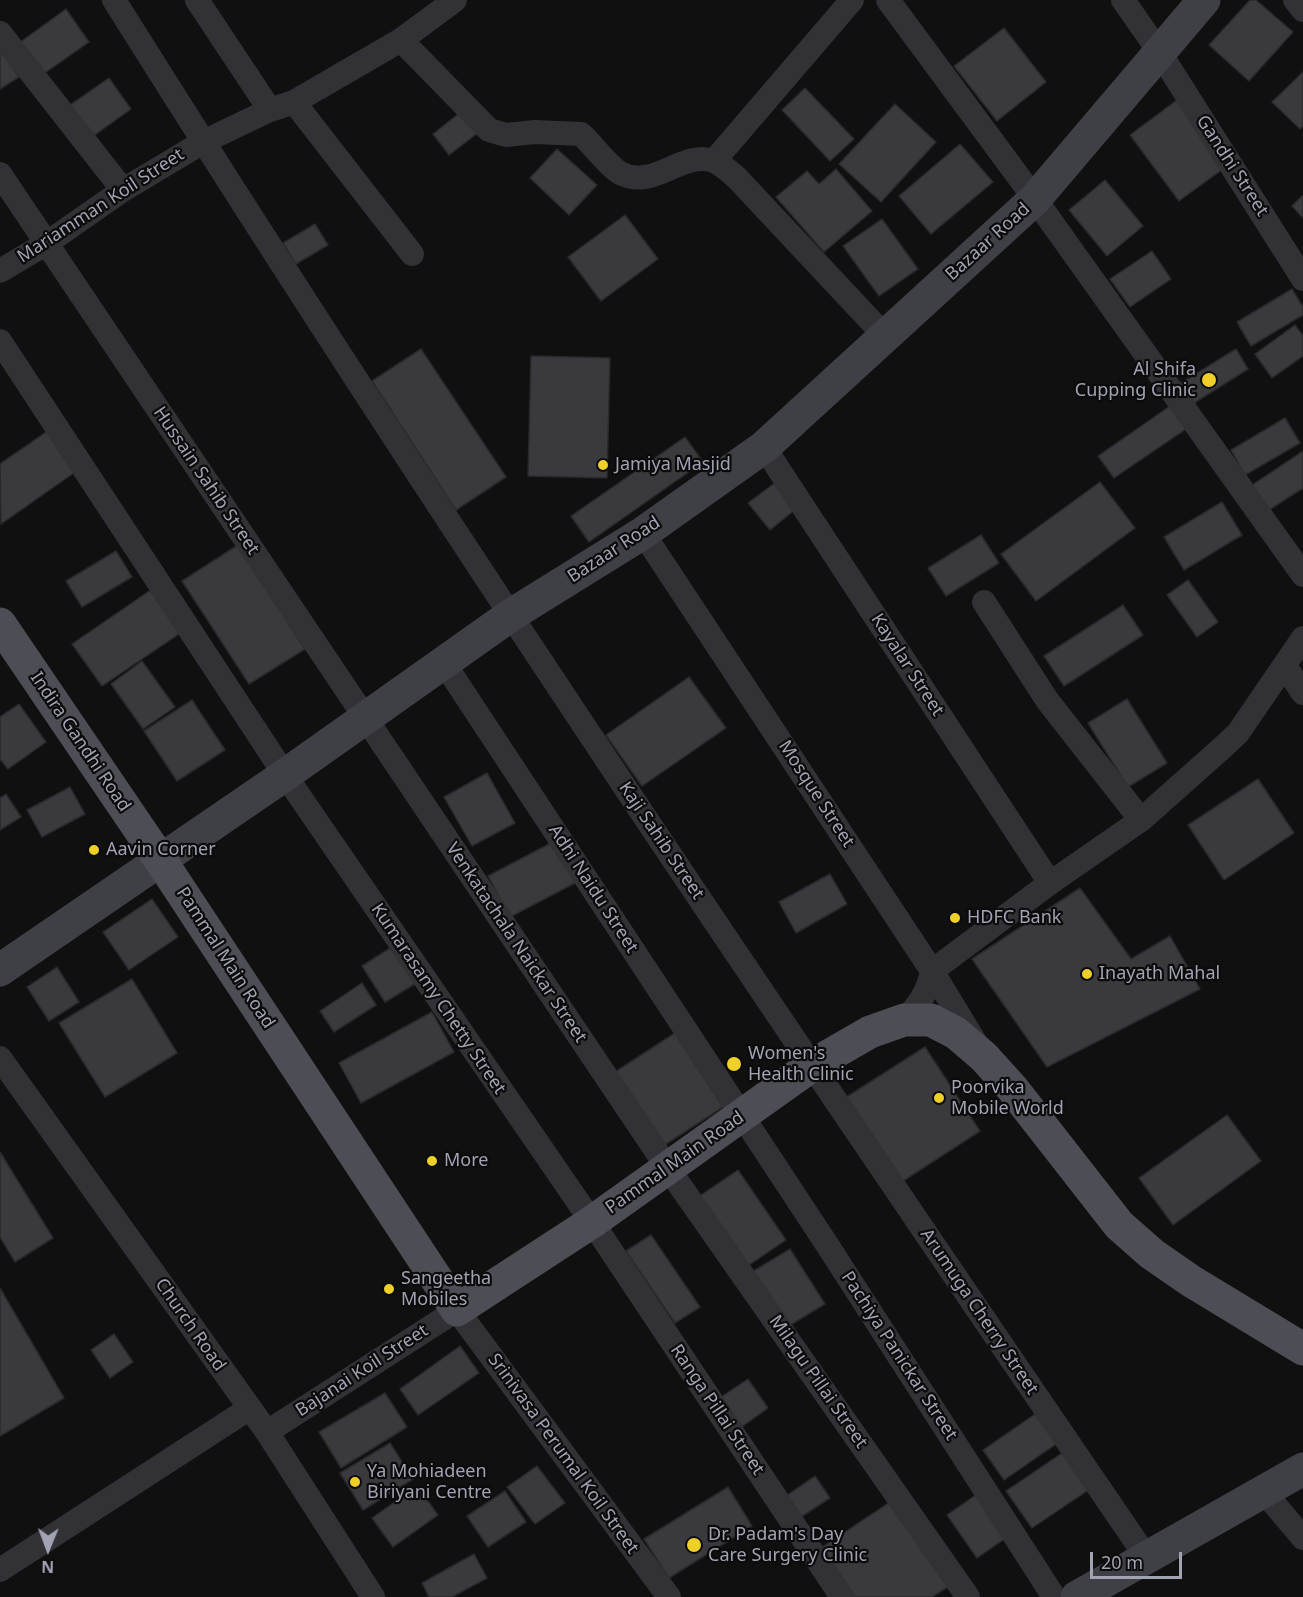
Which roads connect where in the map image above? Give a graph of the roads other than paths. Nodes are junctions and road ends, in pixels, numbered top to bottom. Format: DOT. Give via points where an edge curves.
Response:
graph roads {
  1 [pos="114,0"];
  2 [pos="197,0"];
  3 [pos="852,0"];
  4 [pos="888,0"];
  5 [pos="1123,0"];
  6 [pos="1204,0"];
  7 [pos="1295,0"];
  8 [pos="452,1"];
  9 [pos="1303,10"];
  10 [pos="0,33"];
  11 [pos="401,40"];
  12 [pos="1160,53"];
  13 [pos="294,102"];
  14 [pos="270,110"];
  15 [pos="203,141"];
  16 [pos="714,161"];
  17 [pos="0,174"];
  18 [pos="123,190"];
  19 [pos="1035,199"];
  20 [pos="47,243"];
  21 [pos="412,254"];
  22 [pos="0,271"];
  23 [pos="1303,279"];
  24 [pos="885,336"];
  25 [pos="0,341"];
  26 [pos="764,447"];
  27 [pos="643,533"];
  28 [pos="1303,575"];
  29 [pos="984,602"];
  30 [pos="511,615"];
  31 [pos="0,624"];
  32 [pos="1303,638"];
  33 [pos="444,663"];
  34 [pos="1285,666"];
  35 [pos="1303,693"];
  36 [pos="365,719"];
  37 [pos="285,775"];
  38 [pos="1141,820"];
  39 [pos="161,861"];
  40 [pos="1050,883"];
  41 [pos="4,960"];
  42 [pos="932,970"];
  43 [pos="904,1020"];
  44 [pos="984,1057"];
  45 [pos="0,1058"];
  46 [pos="811,1066"];
  47 [pos="743,1115"];
  48 [pos="668,1167"];
  49 [pos="592,1222"];
  50 [pos="457,1310"];
  51 [pos="1303,1349"];
  52 [pos="250,1408"];
  53 [pos="267,1432"];
  54 [pos="1303,1470"];
  55 [pos="1265,1493"];
  56 [pos="1303,1538"];
  57 [pos="1147,1558"];
  58 [pos="0,1570"];
  59 [pos="373,1597"];
  60 [pos="669,1597"];
  61 [pos="842,1597"];
  62 [pos="968,1597"];
  63 [pos="1054,1597"];
  64 [pos="1077,1597"];
  1 -- 15 [label="street, Kaji Sahib Street"];
  2 -- 14 [label="street"];
  3 -- 16 [label="street"];
  4 -- 19 [label="street"];
  5 -- 12 [label="street, Gandhi Street"];
  6 -- 12 [label="street, Bazaar Road"];
  7 -- 9 [label="street"];
  8 -- 11 [label="street, Mariamman Koil Street"];
  10 -- 18 [label="street"];
  11 -- 13 [label="street, Mariamman Koil Street"];
  11 -- 16 [label="street" via="489,130 506,135 580,134 620,173 634,177 655,177 694,159"];
  12 -- 19 [label="street, Bazaar Road"];
  12 -- 23 [label="street, Gandhi Street"];
  13 -- 14 [label="street, Mariamman Koil Street"];
  13 -- 21 [label="street"];
  14 -- 15 [label="street, Mariamman Koil Street"];
  15 -- 18 [label="street, Mariamman Koil Street"];
  15 -- 30 [label="street, Kaji Sahib Street"];
  16 -- 24 [label="street" via="736,177"];
  17 -- 20 [label="street, Hussain Sahib Street"];
  18 -- 20 [label="street, Mariamman Koil Street"];
  19 -- 24 [label="street, Bazaar Road"];
  19 -- 28 [label="street"];
  20 -- 22 [label="street, Mariamman Koil Street"];
  20 -- 36 [label="street, Hussain Sahib Street"];
  24 -- 26 [label="street, Bazaar Road"];
  25 -- 37 [label="street, Kumarasamy Chetty Street"];
  26 -- 27 [label="street, Bazaar Road"];
  26 -- 40 [label="street, Kayalar Street"];
  27 -- 30 [label="street, Bazaar Road"];
  27 -- 42 [label="street, Mosque Street"];
  29 -- 38 [label="street" via="1047,700"];
  30 -- 33 [label="street, Bazaar Road"];
  30 -- 46 [label="street, Kaji Sahib Street"];
  31 -- 39 [label="main road, Indira Gandhi Road"];
  32 -- 34 [label="street"];
  33 -- 36 [label="street, Bazaar Road"];
  33 -- 47 [label="street, Adhi Naidu Street"];
  34 -- 35 [label="street"];
  34 -- 38 [label="street" via="1238,733"];
  36 -- 37 [label="street, Bazaar Road"];
  36 -- 48 [label="street, Venkatachala Naickar Street"];
  37 -- 39 [label="street, Bazaar Road"];
  37 -- 49 [label="street, Kumarasamy Chetty Street"];
  38 -- 40 [label="street"];
  39 -- 41 [label="street, Bazaar Road"];
  39 -- 50 [label="main road, Pammal Main Road"];
  40 -- 42 [label="street"];
  42 -- 43 [label="street" via="923,997"];
  42 -- 44 [label="street, Mosque Street"];
  43 -- 44 [label="main road, Pammal Main Road" via="932,1020 956,1033"];
  43 -- 46 [label="main road, Pammal Main Road" via="870,1032"];
  44 -- 51 [label="main road, Pammal Main Road" via="1119,1225 1191,1281"];
  45 -- 52 [label="street, Church Road"];
  46 -- 47 [label="main road, Pammal Main Road"];
  46 -- 57 [label="street, Arumuga Cherry Street"];
  47 -- 48 [label="main road, Pammal Main Road"];
  47 -- 63 [label="street, Pachiya Panickar Street"];
  48 -- 49 [label="main road, Pammal Main Road"];
  48 -- 62 [label="street, Milagu Pillai Street"];
  49 -- 50 [label="main road, Pammal Main Road"];
  49 -- 61 [label="street, Ranga Pillai Street"];
  50 -- 53 [label="street, Bajanai Koil Street"];
  50 -- 60 [label="street, Srinivasa Perumal Koil Street"];
  52 -- 53 [label="street, Church Road"];
  52 -- 58 [label="street"];
  53 -- 59 [label="street, Church Road"];
  54 -- 55 [label="street"];
  55 -- 56 [label="street"];
  55 -- 57 [label="street"];
  57 -- 64 [label="street"];
}
